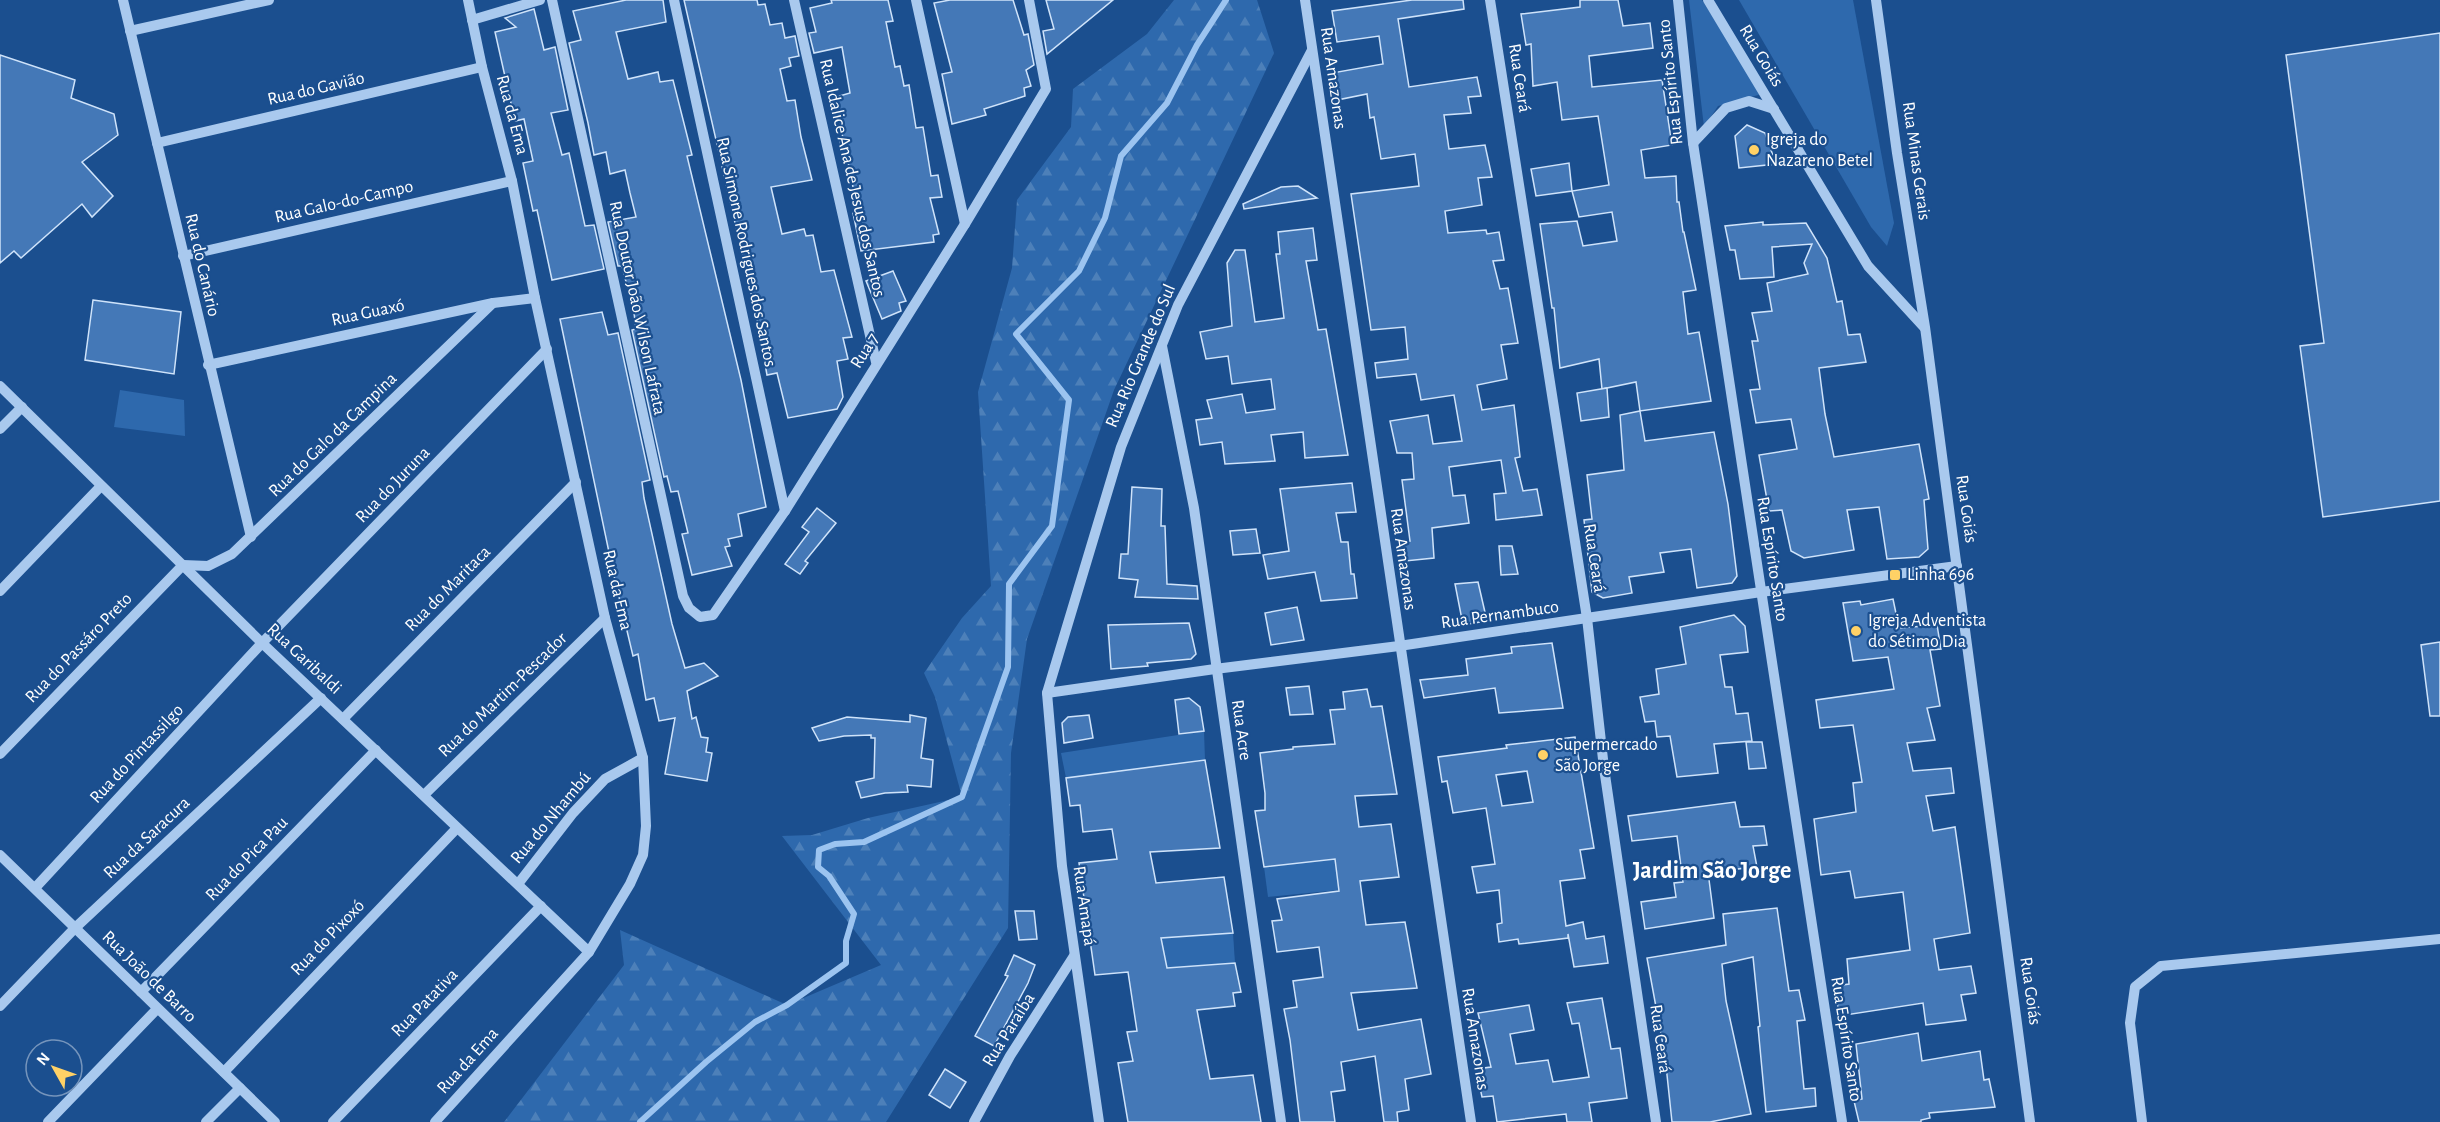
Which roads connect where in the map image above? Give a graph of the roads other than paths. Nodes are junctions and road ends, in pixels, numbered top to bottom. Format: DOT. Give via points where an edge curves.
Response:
graph roads {
  1 [pos="123,0"];
  2 [pos="269,0"];
  3 [pos="468,0"];
  4 [pos="540,0"];
  5 [pos="552,0"];
  6 [pos="674,0"];
  7 [pos="794,0"];
  8 [pos="916,0"];
  9 [pos="1029,0"];
  10 [pos="1305,0"];
  11 [pos="1490,0"];
  12 [pos="1678,0"];
  13 [pos="1708,0"];
  14 [pos="1876,0"];
  15 [pos="472,20"];
  16 [pos="130,31"];
  17 [pos="1312,50"];
  18 [pos="482,67"];
  19 [pos="1774,109"];
  20 [pos="157,142"];
  21 [pos="1694,143"];
  22 [pos="512,181"];
  23 [pos="965,224"];
  24 [pos="183,256"];
  25 [pos="535,298"];
  26 [pos="494,303"];
  27 [pos="1924,327"];
  28 [pos="1161,344"];
  29 [pos="547,349"];
  30 [pos="876,362"];
  31 [pos="208,365"];
  32 [pos="0,386"];
  33 [pos="22,407"];
  34 [pos="0,429"];
  35 [pos="576,482"];
  36 [pos="101,486"];
  37 [pos="785,511"];
  38 [pos="250,537"];
  39 [pos="183,565"];
  40 [pos="1957,566"];
  41 [pos="0,591"];
  42 [pos="1761,592"];
  43 [pos="700,617"];
  44 [pos="605,618"];
  45 [pos="1587,618"];
  46 [pos="262,643"];
  47 [pos="1399,646"];
  48 [pos="1215,669"];
  49 [pos="1047,693"];
  50 [pos="321,698"];
  51 [pos="343,719"];
  52 [pos="376,750"];
  53 [pos="0,754"];
  54 [pos="643,758"];
  55 [pos="424,795"];
  56 [pos="457,828"];
  57 [pos="0,855"];
  58 [pos="518,884"];
  59 [pos="35,888"];
  60 [pos="541,906"];
  61 [pos="75,928"];
  62 [pos="2440,939"];
  63 [pos="589,952"];
  64 [pos="1074,956"];
  65 [pos="141,992"];
  66 [pos="0,1006"];
  67 [pos="157,1009"];
  68 [pos="224,1072"];
  69 [pos="240,1088"];
  70 [pos="48,1122"];
  71 [pos="206,1122"];
  72 [pos="275,1122"];
  73 [pos="333,1122"];
  74 [pos="435,1122"];
  75 [pos="974,1122"];
  76 [pos="1099,1122"];
  77 [pos="1281,1122"];
  78 [pos="1471,1122"];
  79 [pos="1656,1122"];
  80 [pos="1842,1122"];
  81 [pos="2030,1122"];
  82 [pos="2142,1122"];
  1 -- 16 [label="street, Rua do Canário"];
  2 -- 16 [label="street"];
  3 -- 15 [label="street, Rua da Ema"];
  4 -- 15 [label="street"];
  5 -- 43 [label="street, Rua Doutor João Wilson Lafrata" via="683,596"];
  6 -- 37 [label="street, Rua Simone Rodrigues dos Santos"];
  7 -- 30 [label="street, Rua Idalice Ana de Jesus dos Santos"];
  8 -- 23 [label="street"];
  9 -- 23 [label="street, Rua 7" via="1046,89"];
  10 -- 17 [label="street, Rua Amazonas"];
  11 -- 45 [label="street, Rua Ceará"];
  12 -- 21 [label="street, Rua Espírito Santo"];
  13 -- 19 [label="street, Rua Goiás"];
  14 -- 27 [label="street, Rua Minas Gerais"];
  15 -- 18 [label="street, Rua da Ema"];
  16 -- 20 [label="street, Rua do Canário"];
  17 -- 28 [label="street, Rua Rio Grande do Sul"];
  17 -- 47 [label="street, Rua Amazonas"];
  18 -- 20 [label="street, Rua do Gavião"];
  18 -- 22 [label="street, Rua da Ema"];
  19 -- 21 [label="street" via="1749,101 1726,108"];
  19 -- 27 [label="street, Rua Goiás" via="1869,266"];
  20 -- 24 [label="street, Rua do Canário"];
  21 -- 42 [label="street, Rua Espírito Santo"];
  22 -- 24 [label="street, Rua Galo-do-Campo"];
  22 -- 25 [label="street, Rua da Ema"];
  23 -- 30 [label="street, Rua 7"];
  24 -- 31 [label="street, Rua do Canário"];
  25 -- 26 [label="street, Rua Guaxó"];
  25 -- 29 [label="street, Rua da Ema"];
  26 -- 31 [label="street, Rua Guaxó"];
  26 -- 38 [label="street, Rua do Galo da Campina"];
  27 -- 40 [label="street, Rua Goiás"];
  28 -- 48 [label="street, Rua Acre" via="1194,508"];
  28 -- 49 [label="street, Rua Rio Grande do Sul" via="1121,447"];
  29 -- 35 [label="street, Rua da Ema"];
  29 -- 46 [label="street, Rua do Juruna"];
  30 -- 37 [label="street, Rua 7"];
  31 -- 38 [label="street, Rua do Canário"];
  32 -- 33 [label="street, Rua Garibaldi"];
  33 -- 34 [label="street"];
  33 -- 36 [label="street, Rua Garibaldi"];
  35 -- 44 [label="street, Rua da Ema"];
  35 -- 51 [label="street, Rua do Maritaca"];
  36 -- 39 [label="street, Rua Garibaldi"];
  36 -- 41 [label="street"];
  37 -- 43 [label="street, Rua 7" via="713,615"];
  38 -- 39 [label="street, Rua do Galo da Campina" via="232,554 208,566"];
  39 -- 46 [label="street, Rua Garibaldi"];
  39 -- 53 [label="street, Rua do Passáro Preto"];
  40 -- 42 [label="street, Rua Pernambuco"];
  40 -- 81 [label="street, Rua Goiás"];
  42 -- 45 [label="street, Rua Pernambuco"];
  42 -- 80 [label="street, Rua Espírito Santo"];
  44 -- 54 [label="street, Rua da Ema"];
  44 -- 55 [label="street, Rua do Martim-Pescador"];
  45 -- 47 [label="street, Rua Pernambuco"];
  45 -- 79 [label="street, Rua Ceará" via="1604,768"];
  46 -- 50 [label="street, Rua Garibaldi"];
  46 -- 59 [label="street, Rua do Pintassilgo"];
  47 -- 48 [label="street, Rua Pernambuco"];
  47 -- 78 [label="street, Rua Amazonas"];
  48 -- 49 [label="street, Rua Pernambuco"];
  48 -- 77 [label="street, Rua Acre"];
  49 -- 64 [label="street, Rua Amapá"];
  50 -- 51 [label="street, Rua Garibaldi"];
  50 -- 61 [label="street, Rua da Saracura"];
  51 -- 52 [label="street, Rua Garibaldi"];
  52 -- 55 [label="street, Rua Garibaldi"];
  52 -- 65 [label="street, Rua do Pica Pau"];
  54 -- 58 [label="street, Rua do Nhambú" via="605,779"];
  54 -- 63 [label="street, Rua da Ema" via="643,855"];
  55 -- 56 [label="street, Rua Garibaldi"];
  56 -- 58 [label="street, Rua Garibaldi"];
  56 -- 68 [label="street, Rua do Pixoxó"];
  57 -- 59 [label="street, Rua João de Barro"];
  58 -- 60 [label="street, Rua Garibaldi"];
  59 -- 61 [label="street, Rua João de Barro"];
  60 -- 63 [label="street, Rua Garibaldi"];
  60 -- 73 [label="street, Rua Patativa"];
  61 -- 65 [label="street, Rua João de Barro"];
  61 -- 66 [label="street, Rua da Saracura"];
  62 -- 82 [label="street" via="2161,966 2134,987 2130,1023"];
  63 -- 74 [label="street, Rua da Ema"];
  64 -- 75 [label="street, Rua Paraíba" via="1010,1056"];
  64 -- 76 [label="street, Rua Amapá"];
  65 -- 67 [label="street, Rua João de Barro"];
  67 -- 68 [label="street, Rua João de Barro"];
  67 -- 70 [label="street"];
  68 -- 69 [label="street, Rua João de Barro"];
  69 -- 71 [label="street"];
  69 -- 72 [label="street, Rua João de Barro"];
}
